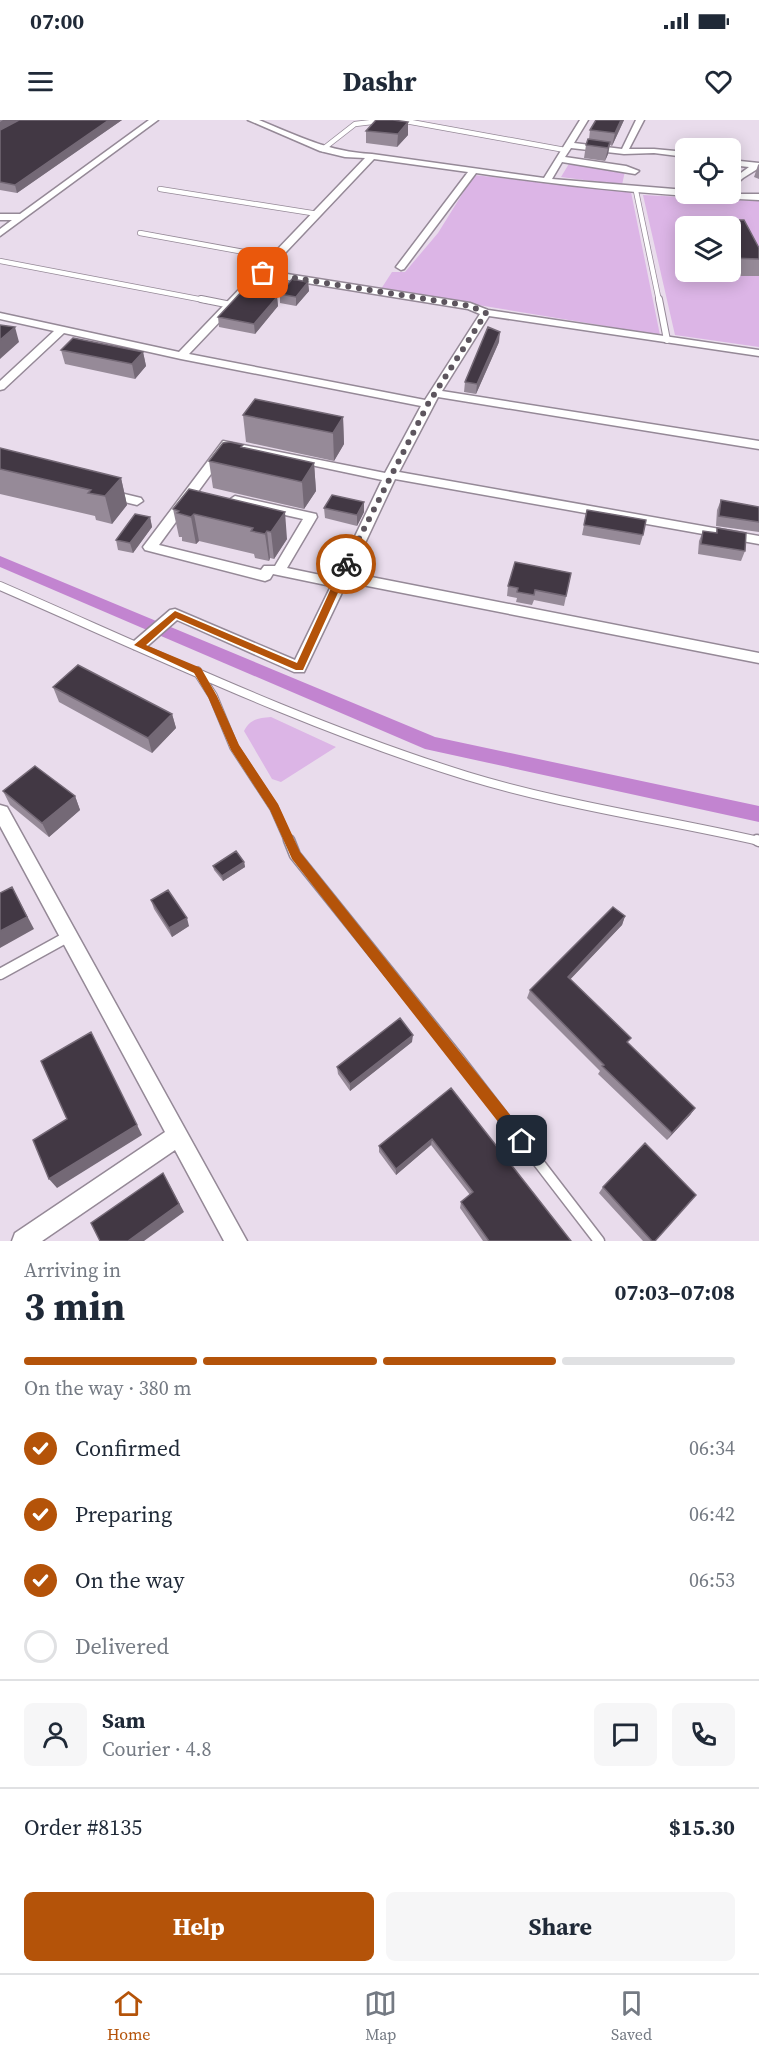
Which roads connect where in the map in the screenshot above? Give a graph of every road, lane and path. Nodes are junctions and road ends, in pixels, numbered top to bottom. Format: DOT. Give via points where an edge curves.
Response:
graph roads {
  1 [pos="154,120"];
  2 [pos="252,120"];
  3 [pos="389,120"];
  4 [pos="400,120"];
  5 [pos="584,120"];
  6 [pos="640,120"];
  7 [pos="567,147"];
  8 [pos="323,149"];
  9 [pos="624,152"];
  10 [pos="639,153"];
  11 [pos="675,154"];
  12 [pos="372,156"];
  13 [pos="559,159"];
  14 [pos="741,163"];
  15 [pos="758,165"];
  16 [pos="473,171"];
  17 [pos="634,171"];
  18 [pos="741,175"];
  19 [pos="546,181"];
  20 [pos="160,189"];
  21 [pos="633,190"];
  22 [pos="675,193"];
  23 [pos="741,196"];
  24 [pos="759,197"];
  25 [pos="318,214"];
  26 [pos="0,217"];
  27 [pos="21,217"];
  28 [pos="0,233"];
  29 [pos="140,233"];
  30 [pos="277,258"];
  31 [pos="0,261"];
  32 [pos="401,267"];
  33 [pos="263,273"];
  34 [pos="231,305"];
  35 [pos="486,313"];
  36 [pos="0,316"];
  37 [pos="61,330"];
  38 [pos="667,340"];
  39 [pos="759,353"];
  40 [pos="182,356"];
  41 [pos="0,387"];
  42 [pos="432,398"];
  43 [pos="759,445"];
  44 [pos="390,476"];
  45 [pos="96,487"];
  46 [pos="136,496"];
  47 [pos="225,498"];
  48 [pos="759,540"];
  49 [pos="278,571"];
  50 [pos="339,579"];
  51 [pos="0,586"];
  52 [pos="139,645"];
  53 [pos="759,658"];
  54 [pos="197,671"];
  55 [pos="1,812"];
  56 [pos="759,841"];
  57 [pos="69,936"];
  58 [pos="0,974"];
  59 [pos="178,1136"];
  60 [pos="23,1241"];
  61 [pos="236,1241"];
  62 [pos="599,1241"];
  1 -- 27 [label="street"];
  2 -- 8 [label="street"];
  3 -- 8 [label="lane" via="355,124"];
  4 -- 7 [label="lane"];
  5 -- 7 [label="street"];
  6 -- 9 [label="street"];
  7 -- 9 [label="street"];
  7 -- 13 [label="street"];
  8 -- 12 [label="street"];
  9 -- 10 [label="street"];
  10 -- 11 [label="street"];
  10 -- 17 [label="street"];
  12 -- 16 [label="street"];
  12 -- 25 [label="street"];
  13 -- 17 [label="street"];
  13 -- 19 [label="street"];
  14 -- 15 [label="street"];
  15 -- 18 [label="street"];
  16 -- 19 [label="street"];
  16 -- 32 [label="street"];
  17 -- 21 [label="street"];
  19 -- 21 [label="street"];
  20 -- 25 [label="lane"];
  21 -- 22 [label="street"];
  21 -- 38 [label="lane"];
  23 -- 24 [label="street"];
  25 -- 30 [label="street"];
  26 -- 27 [label="street"];
  27 -- 28 [label="street"];
  29 -- 30 [label="lane"];
  30 -- 33 [label="street"];
  31 -- 34 [label="lane"];
  33 -- 34 [label="street"];
  33 -- 35 [label="street" via="470,306"];
  34 -- 40 [label="street"];
  35 -- 38 [label="street"];
  35 -- 42 [label="street"];
  36 -- 37 [label="street"];
  37 -- 40 [label="street"];
  37 -- 41 [label="street"];
  38 -- 39 [label="street"];
  40 -- 42 [label="street"];
  42 -- 43 [label="street"];
  42 -- 44 [label="street"];
  44 -- 48 [label="street"];
  44 -- 49 [label="street" via="228,444 188,506 150,547 265,576 269,569"];
  44 -- 50 [label="street"];
  45 -- 46 [label="street"];
  47 -- 49 [label="street" via="311,517 297,530"];
  49 -- 50 [label="street"];
  50 -- 52 [label="street" via="299,668 175,614"];
  50 -- 53 [label="street"];
  51 -- 52 [label="lane"];
  52 -- 54 [label="lane"];
  54 -- 56 [label="lane" via="428,764 520,790"];
  54 -- 62 [label="lane" via="213,696 234,747 274,808 296,855"];
  55 -- 57 [label="street"];
  57 -- 58 [label="lane"];
  57 -- 59 [label="street"];
  59 -- 60 [label="street"];
  59 -- 61 [label="street"];
}
